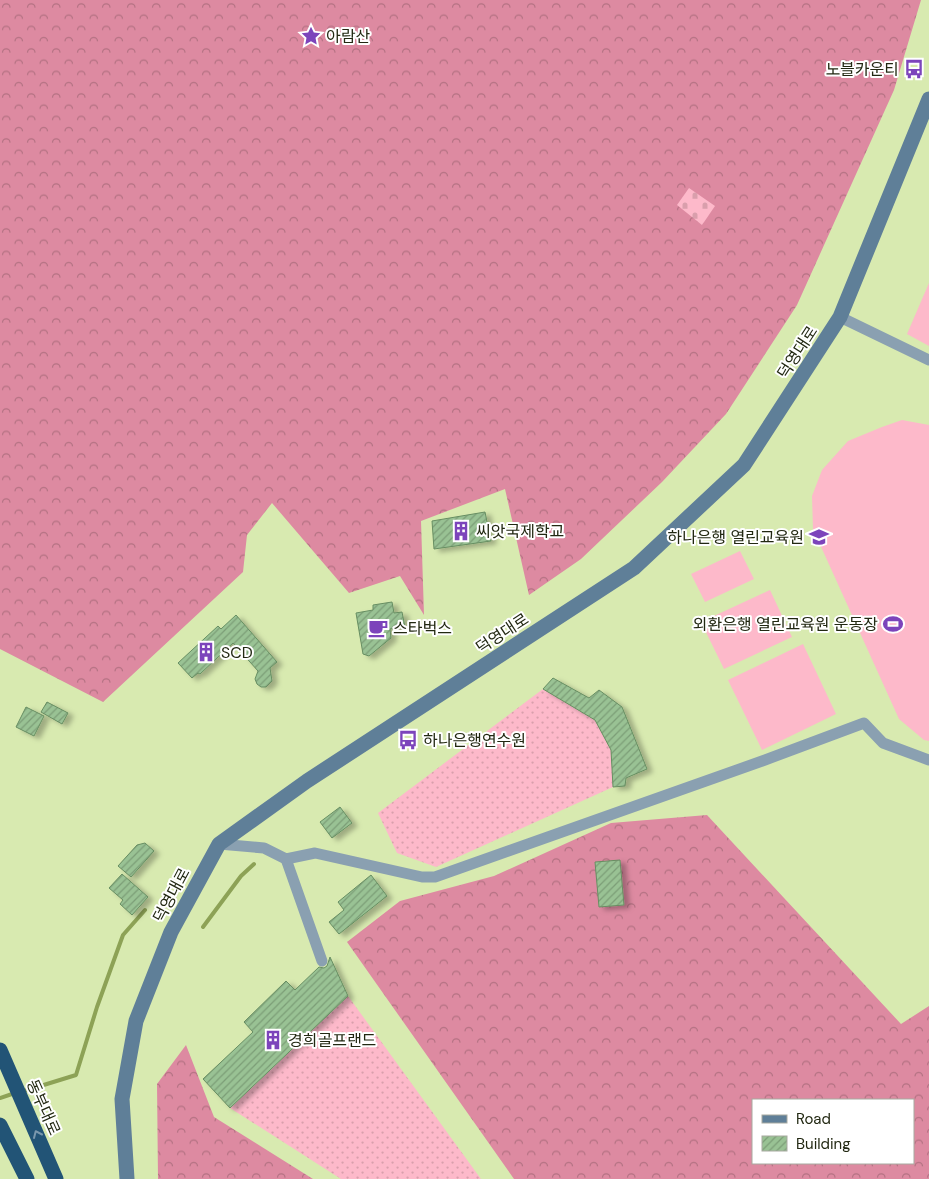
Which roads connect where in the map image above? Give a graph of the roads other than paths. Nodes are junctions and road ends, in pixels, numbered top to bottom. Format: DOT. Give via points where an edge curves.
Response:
graph roads {
  1 [pos="929,99"];
  2 [pos="840,317"];
  3 [pos="929,360"];
  4 [pos="929,760"];
  5 [pos="219,844"];
  6 [pos="286,859"];
  7 [pos="322,961"];
  8 [pos="0,1050"];
  9 [pos="0,1125"];
  10 [pos="27,1179"];
  11 [pos="56,1179"];
  12 [pos="126,1179"];
  1 -- 2 [label="main road, 덕영대로"];
  2 -- 3 [label="street"];
  2 -- 5 [label="main road, 덕영대로" via="744,465 634,568 307,781"];
  4 -- 6 [label="street" via="884,743 864,723 434,877 315,853"];
  5 -- 6 [label="street" via="264,848"];
  5 -- 12 [label="main road, 덕영대로" via="171,932 136,1021 122,1099"];
  6 -- 7 [label="street"];
  11 -- 8 [label="highway, 동부대로, one-way"];
  9 -- 10 [label="highway"];
}
